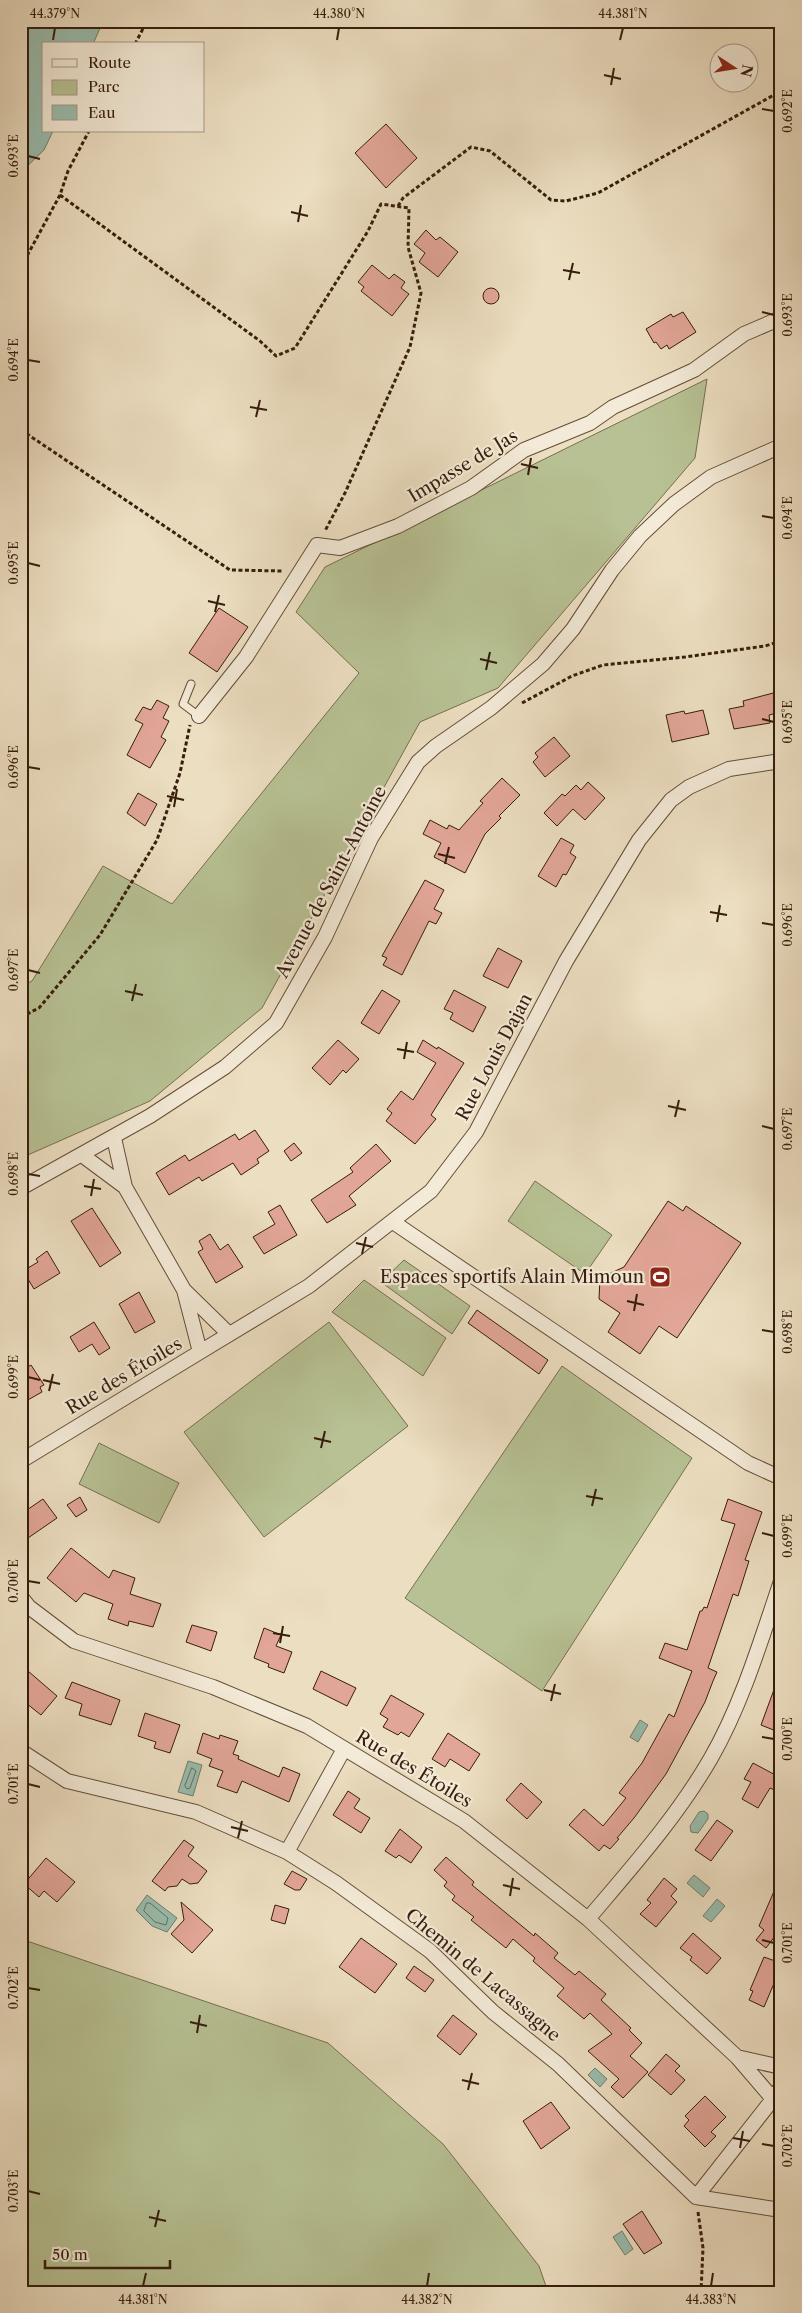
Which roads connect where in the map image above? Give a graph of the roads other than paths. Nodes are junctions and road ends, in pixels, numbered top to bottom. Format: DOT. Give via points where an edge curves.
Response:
graph roads {
  1 [pos="781,318"];
  2 [pos="781,446"];
  3 [pos="191,684"];
  4 [pos="199,716"];
  5 [pos="781,761"];
  6 [pos="114,1138"];
  7 [pos="82,1155"];
  8 [pos="125,1186"];
  9 [pos="21,1188"];
  10 [pos="393,1222"];
  11 [pos="184,1290"];
  12 [pos="229,1334"];
  13 [pos="200,1352"];
  14 [pos="21,1461"];
  15 [pos="781,1478"];
  16 [pos="781,1581"];
  17 [pos="21,1597"];
  18 [pos="344,1749"];
  19 [pos="21,1751"];
  20 [pos="287,1852"];
  21 [pos="588,1919"];
  22 [pos="737,2057"];
  23 [pos="781,2067"];
  24 [pos="781,2087"];
  25 [pos="773,2099"];
  26 [pos="696,2197"];
  27 [pos="781,2210"];
  1 -- 4 [label="street, Impasse de Jas" via="744,334 694,370 613,407 590,423 524,450 471,488 398,526 340,548 317,545 246,657"];
  2 -- 6 [label="street, Avenue de Saint-Antoine" via="711,477 674,504 640,536 612,570 573,629 543,664 491,708 418,762 371,838 325,937 276,1023 225,1067"];
  3 -- 4 [label="lane" via="183,704"];
  5 -- 10 [label="street, Rue Louis Dajan" via="729,769 688,787 671,800 639,840 566,961 476,1132 431,1191"];
  6 -- 7 [label="street, Avenue de Saint-Antoine"];
  6 -- 8 [label="street"];
  7 -- 8 [label="street, Rue des Étoiles"];
  7 -- 9 [label="street, Avenue de Saint-Antoine"];
  8 -- 11 [label="street, Rue des Étoiles"];
  10 -- 12 [label="street, Rue Louis Dajan" via="309,1286"];
  10 -- 15 [label="street" via="748,1463"];
  11 -- 12 [label="street"];
  11 -- 13 [label="street, Rue des Étoiles"];
  12 -- 13 [label="street, Rue Louis Dajan"];
  13 -- 14 [label="street, Rue des Étoiles"];
  16 -- 21 [label="street" via="734,1711 711,1758 662,1832"];
  17 -- 18 [label="street, Rue des Étoiles" via="29,1607 74,1641 213,1687 307,1726"];
  18 -- 20 [label="street"];
  18 -- 21 [label="street, Rue des Étoiles" via="464,1821"];
  19 -- 20 [label="street, Chemin de Lacassagne" via="67,1781 196,1812"];
  20 -- 26 [label="street, Chemin de Lacassagne" via="430,1950 493,2012 558,2064"];
  21 -- 22 [label="street, Rue des Étoiles"];
  22 -- 23 [label="street"];
  22 -- 25 [label="street, Rue des Étoiles"];
  24 -- 25 [label="street"];
  25 -- 26 [label="street"];
  26 -- 27 [label="street"];
}
